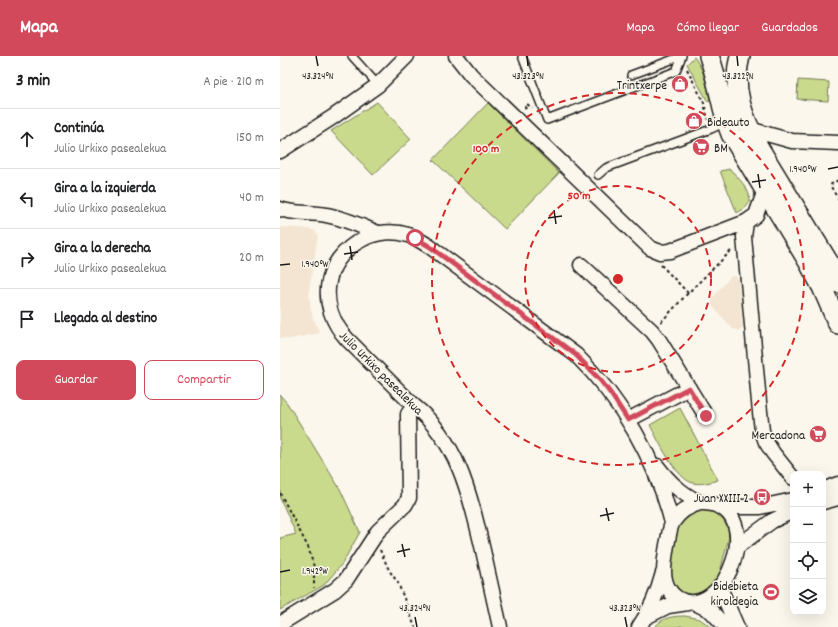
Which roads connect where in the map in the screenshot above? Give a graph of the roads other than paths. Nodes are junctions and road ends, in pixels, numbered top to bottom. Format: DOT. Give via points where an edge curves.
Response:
graph roads {
  1 [pos="352,56"];
  2 [pos="407,56"];
  3 [pos="456,56"];
  4 [pos="522,56"];
  5 [pos="682,56"];
  6 [pos="709,56"];
  7 [pos="740,56"];
  8 [pos="631,75"];
  9 [pos="378,85"];
  10 [pos="726,122"];
  11 [pos="749,129"];
  12 [pos="838,143"];
  13 [pos="280,151"];
  14 [pos="598,175"];
  15 [pos="765,190"];
  16 [pos="280,209"];
  17 [pos="746,222"];
  18 [pos="378,234"];
  19 [pos="581,265"];
  20 [pos="838,283"];
  21 [pos="838,324"];
  22 [pos="689,388"];
  23 [pos="414,406"];
  24 [pos="706,416"];
  25 [pos="628,420"];
  26 [pos="646,452"];
  27 [pos="790,474"];
  28 [pos="838,484"];
  29 [pos="826,489"];
  30 [pos="838,498"];
  31 [pos="790,501"];
  32 [pos="826,501"];
  33 [pos="700,503"];
  34 [pos="720,506"];
  35 [pos="790,512"];
  36 [pos="672,523"];
  37 [pos="738,546"];
  38 [pos="663,573"];
  39 [pos="721,590"];
  40 [pos="692,603"];
  41 [pos="643,622"];
  42 [pos="280,624"];
  43 [pos="500,627"];
  44 [pos="726,627"];
  45 [pos="737,627"];
  1 -- 9 [label="lane"];
  2 -- 9 [label="street"];
  3 -- 17 [label="street" via="471,75 650,248 660,252 670,251"];
  4 -- 5 [label="lane" via="547,120 676,71"];
  5 -- 8 [label="lane"];
  6 -- 10 [label="main road"];
  7 -- 11 [label="main road" via="736,76 737,87"];
  9 -- 13 [label="street"];
  10 -- 14 [label="lane" via="606,168"];
  10 -- 15 [label="main road"];
  11 -- 12 [label="street" via="792,140"];
  11 -- 20 [label="main road" via="832,268"];
  15 -- 17 [label="street" via="756,216"];
  15 -- 21 [label="main road" via="808,260"];
  16 -- 18 [label="street" via="328,215"];
  17 -- 27 [label="street" via="744,237 762,431 773,453"];
  18 -- 23 [label="street, Julio Urkixo pasealekua" via="357,242 340,258 329,280 328,304 338,329"];
  18 -- 25 [label="street, Julio Urkixo pasealekua" via="407,234 429,246 572,352 601,381"];
  19 -- 22 [label="street" via="652,331"];
  22 -- 24 [label="street"];
  22 -- 25 [label="street"];
  23 -- 42 [label="street" via="408,414 409,498 405,505 378,531 346,580 336,590"];
  23 -- 43 [label="street, Julio Urkixo pasealekua" via="426,415 442,437 456,459 465,482"];
  25 -- 26 [label="street, Julio Urkixo pasealekua"];
  26 -- 33 [label="street, Julio Urkixo pasealekua" via="673,486"];
  26 -- 36 [label="street, Julio Urkixo pasealekua" via="664,495"];
  28 -- 29 [label="street"];
  30 -- 32 [label="street"];
  31 -- 34 [label="street" via="760,507"];
  33 -- 34 [label="street"];
  33 -- 36 [label="street" via="686,509"];
  34 -- 37 [label="street" via="734,524"];
  35 -- 37 [label="street" via="772,521"];
  36 -- 38 [label="street"];
  37 -- 39 [label="street" via="727,581"];
  38 -- 40 [label="street" via="670,592 678,599"];
  38 -- 41 [label="street" via="660,586"];
  39 -- 40 [label="street" via="706,601"];
  39 -- 45 [label="street"];
  40 -- 41 [label="street" via="668,606"];
  40 -- 44 [label="street" via="711,611"];
}
